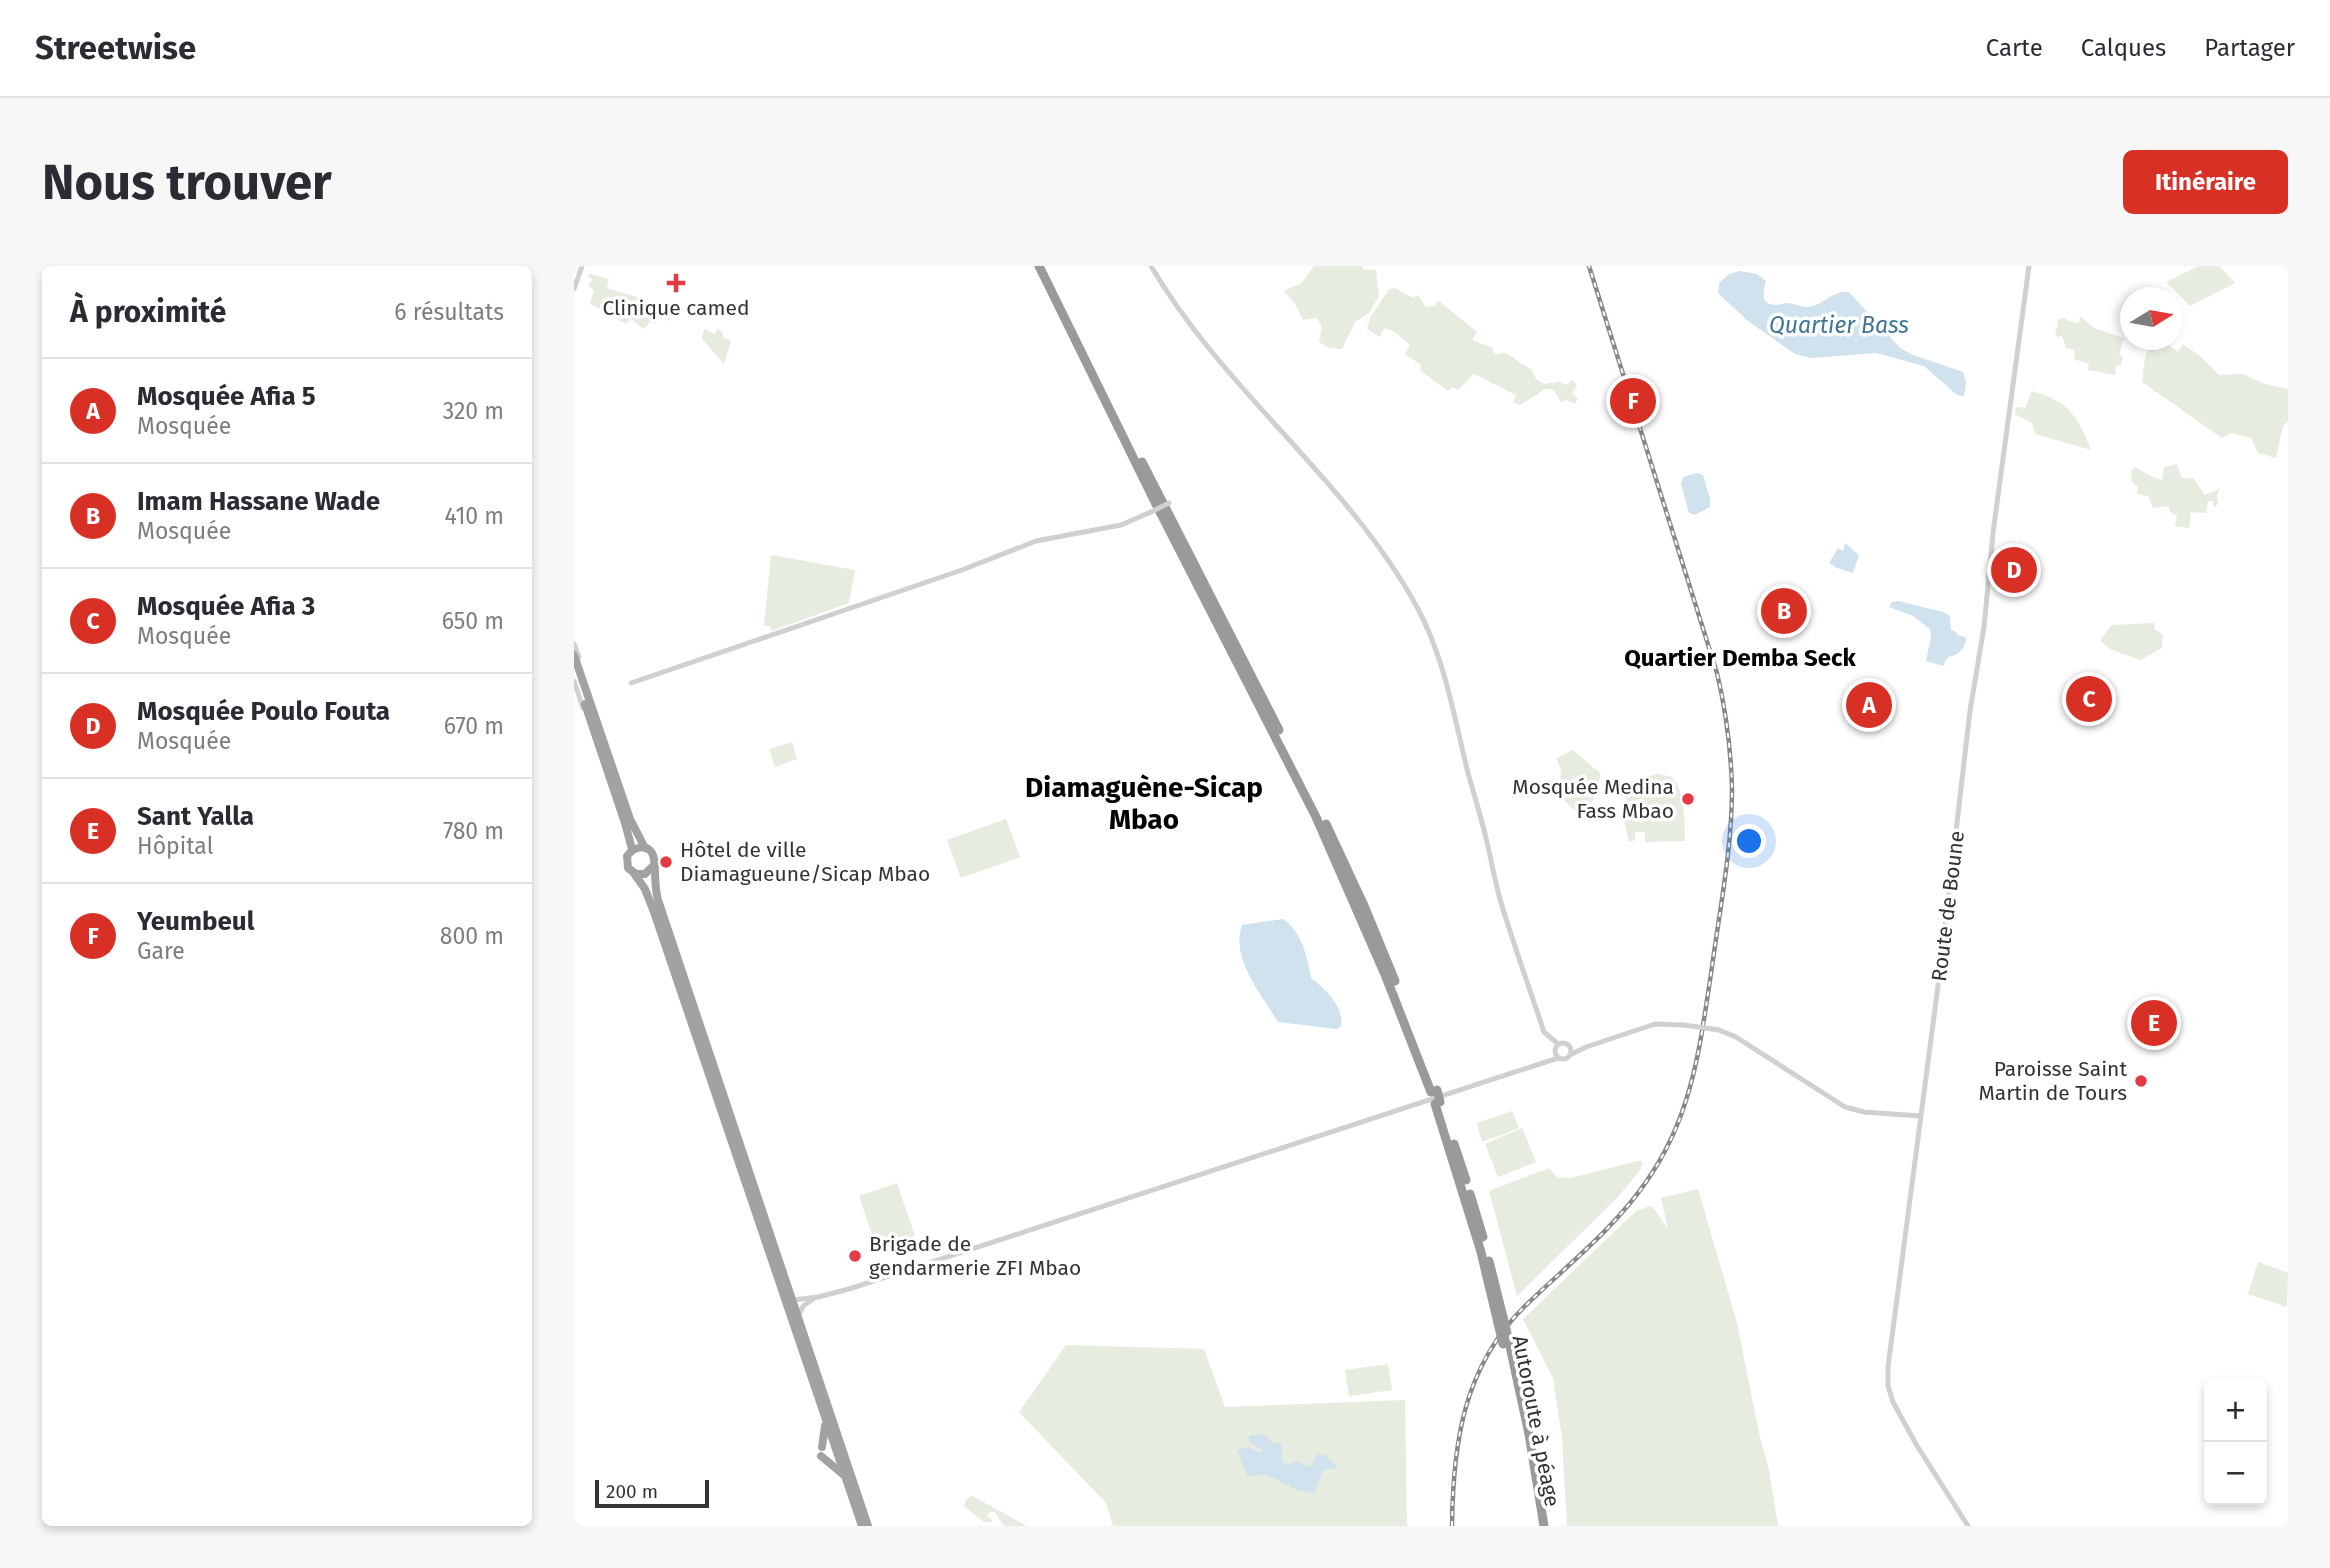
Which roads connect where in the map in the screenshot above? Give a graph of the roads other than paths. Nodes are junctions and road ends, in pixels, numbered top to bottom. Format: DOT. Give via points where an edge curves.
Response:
graph roads {
  1 [pos="582,266"];
  2 [pos="1039,266"];
  3 [pos="1045,266"];
  4 [pos="1151,266"];
  5 [pos="2029,266"];
  6 [pos="574,289"];
  7 [pos="1169,503"];
  8 [pos="574,644"];
  9 [pos="574,655"];
  10 [pos="574,671"];
  11 [pos="574,681"];
  12 [pos="631,683"];
  13 [pos="593,729"];
  14 [pos="619,787"];
  15 [pos="645,848"];
  16 [pos="632,849"];
  17 [pos="653,866"];
  18 [pos="633,872"];
  19 [pos="1567,1044"];
  20 [pos="1556,1047"];
  21 [pos="1586,1047"];
  22 [pos="1570,1055"];
  23 [pos="1558,1058"];
  24 [pos="1542,1062"];
  25 [pos="1434,1091"];
  26 [pos="1921,1116"];
  27 [pos="818,1297"];
  28 [pos="793,1300"];
  29 [pos="798,1316"];
  30 [pos="1506,1341"];
  31 [pos="825,1420"];
  32 [pos="822,1447"];
  33 [pos="821,1457"];
  34 [pos="845,1476"];
  35 [pos="862,1526"];
  36 [pos="867,1526"];
  37 [pos="1538,1526"];
  38 [pos="1544,1526"];
  39 [pos="1968,1526"];
  1 -- 6 [label="street"];
  2 -- 25 [label="highway" via="1316,817"];
  3 -- 25 [label="highway" via="1349,871 1405,1005"];
  4 -- 20 [label="street" via="1201,340 1347,505 1416,606 1448,685 1505,917 1544,1032"];
  5 -- 26 [label="street, Route de Boune"];
  7 -- 12 [label="street, bridge" via="1121,525 1036,541 953,574"];
  8 -- 14 [label="street"];
  9 -- 14 [label="highway"];
  10 -- 13 [label="highway"];
  11 -- 13 [label="street"];
  13 -- 16 [label="highway"];
  14 -- 15 [label="highway"];
  15 -- 16 [label="highway"];
  15 -- 17 [label="highway" via="652,854"];
  16 -- 18 [label="highway" via="626,860"];
  17 -- 18 [label="highway" via="645,874"];
  17 -- 28 [label="highway" via="656,892"];
  18 -- 31 [label="highway" via="645,888 657,920"];
  19 -- 20 [label="street"];
  19 -- 21 [label="street"];
  19 -- 22 [label="street"];
  20 -- 23 [label="street"];
  20 -- 24 [label="street"];
  21 -- 22 [label="street"];
  21 -- 26 [label="street, bridge" via="1655,1024 1719,1030 1851,1110"];
  22 -- 23 [label="street"];
  23 -- 24 [label="street"];
  24 -- 27 [label="street"];
  25 -- 30 [label="highway, bridge" via="1476,1215"];
  26 -- 39 [label="street, Route de Boune" via="1888,1386 1916,1444"];
  27 -- 28 [label="street"];
  27 -- 29 [label="street" via="804,1305"];
  28 -- 29 [label="highway"];
  29 -- 36 [label="highway"];
  30 -- 37 [label="highway, Autoroute à péage"];
  30 -- 38 [label="highway" via="1529,1434"];
  31 -- 32 [label="highway"];
  31 -- 34 [label="highway"];
  33 -- 34 [label="highway"];
  34 -- 35 [label="highway"];
}
